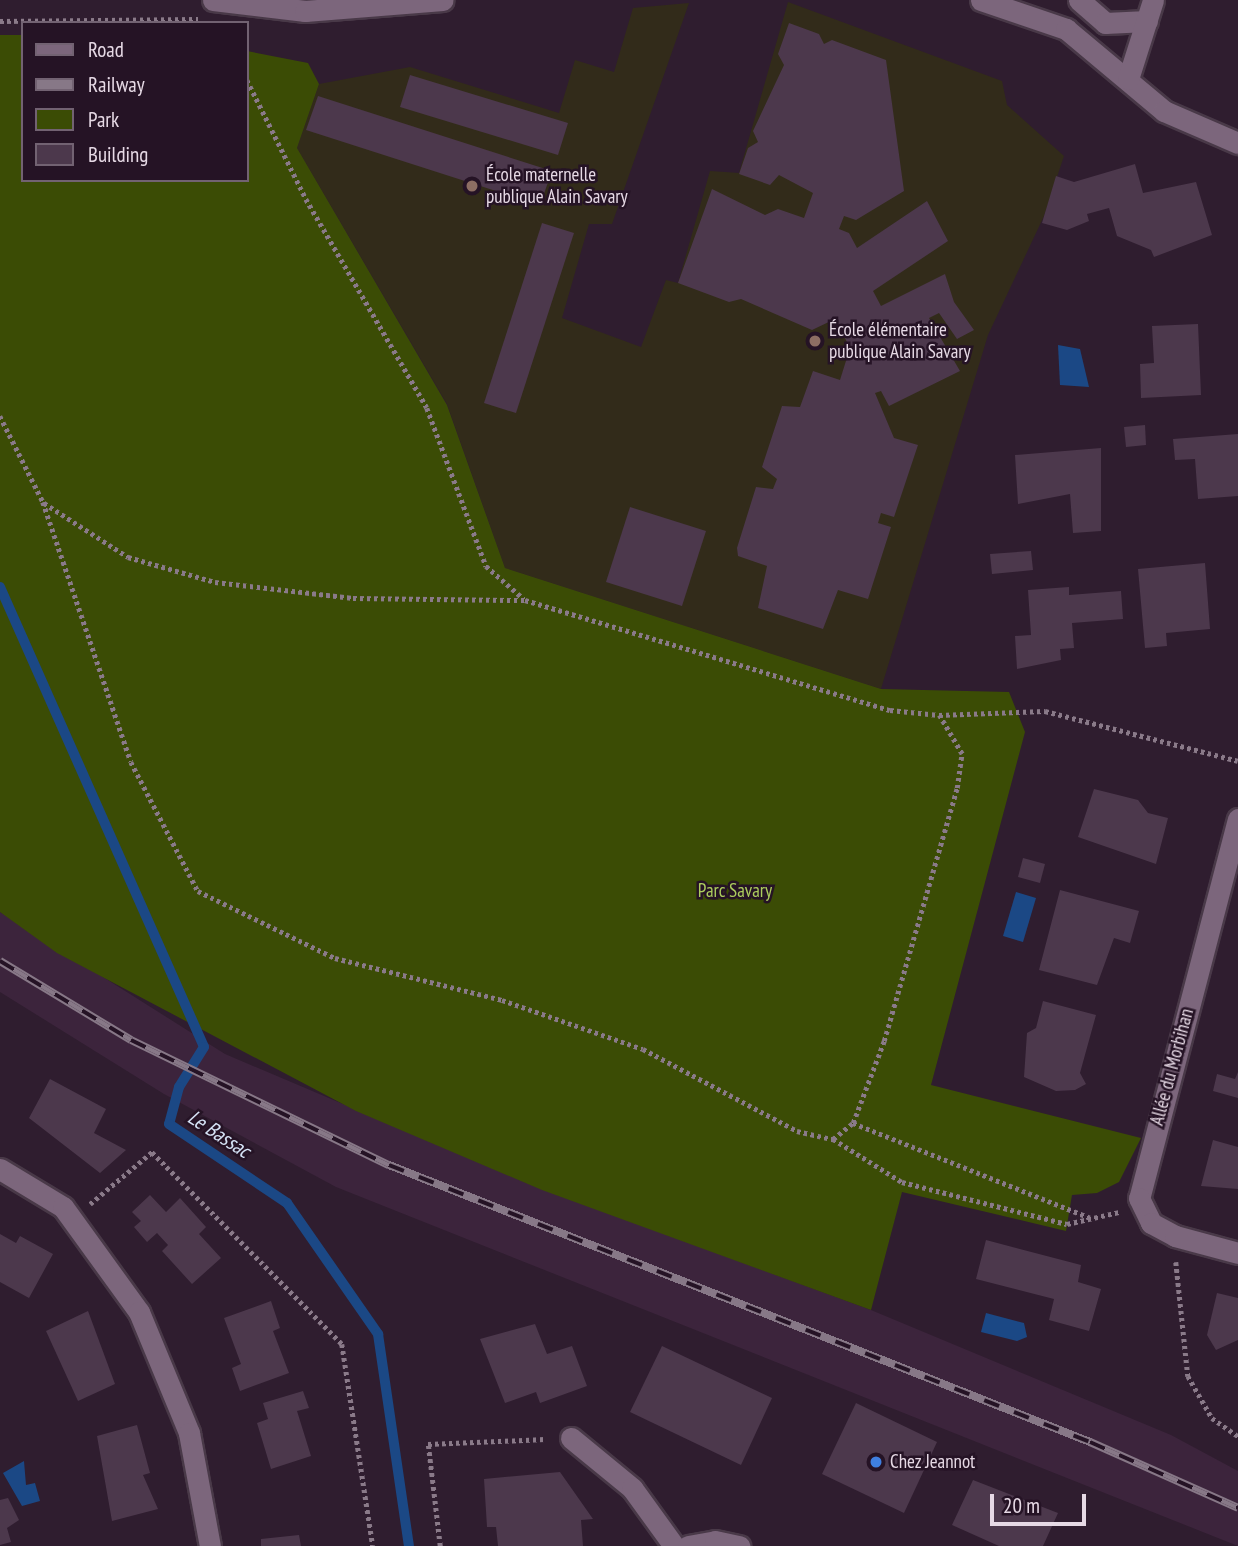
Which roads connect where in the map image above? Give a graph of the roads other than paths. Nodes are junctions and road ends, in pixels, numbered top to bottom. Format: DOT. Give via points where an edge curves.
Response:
graph roads {
  1 [pos="443,0"];
  2 [pos="981,0"];
  3 [pos="1073,0"];
  4 [pos="1079,0"];
  5 [pos="1153,0"];
  6 [pos="220,1"];
  7 [pos="332,5"];
  8 [pos="1147,21"];
  9 [pos="1066,29"];
  10 [pos="1128,79"];
  11 [pos="1238,143"];
  12 [pos="1238,819"];
  13 [pos="0,1170"];
  14 [pos="0,1184"];
  15 [pos="34,1188"];
  16 [pos="1238,1253"];
  17 [pos="571,1438"];
  18 [pos="210,1546"];
  19 [pos="674,1546"];
  20 [pos="688,1546"];
  21 [pos="739,1546"];
  1 -- 7 [label="street"];
  2 -- 9 [label="street"];
  3 -- 9 [label="street"];
  4 -- 8 [label="street" via="1105,23"];
  5 -- 8 [label="street"];
  6 -- 7 [label="street"];
  8 -- 10 [label="street"];
  9 -- 10 [label="street"];
  10 -- 11 [label="street" via="1164,111"];
  12 -- 16 [label="street, Allée du Morbihan" via="1140,1206 1151,1223 1175,1236"];
  13 -- 15 [label="street"];
  14 -- 15 [label="street"];
  15 -- 18 [label="street" via="74,1218 126,1289 166,1366 197,1460"];
  17 -- 19 [label="street" via="632,1488"];
  20 -- 21 [label="street" via="715,1541"];
}
